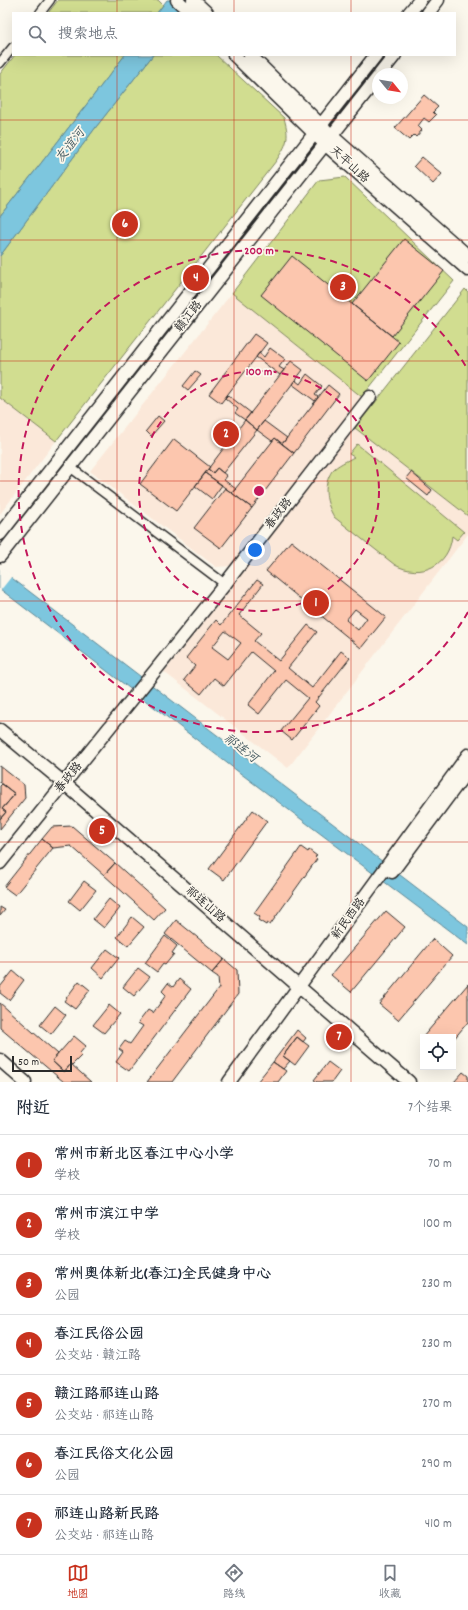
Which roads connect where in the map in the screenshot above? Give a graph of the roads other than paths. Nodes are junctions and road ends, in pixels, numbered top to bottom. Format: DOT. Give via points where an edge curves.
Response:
graph roads {
  1 [pos="50,0"];
  2 [pos="177,0"];
  3 [pos="194,0"];
  4 [pos="420,0"];
  5 [pos="438,0"];
  6 [pos="205,11"];
  7 [pos="41,12"];
  8 [pos="190,12"];
  9 [pos="410,12"];
  10 [pos="429,12"];
  11 [pos="12,48"];
  12 [pos="235,56"];
  13 [pos="251,56"];
  14 [pos="375,56"];
  15 [pos="394,56"];
  16 [pos="0,63"];
  17 [pos="385,68"];
  18 [pos="372,85"];
  19 [pos="317,128"];
  20 [pos="329,140"];
  21 [pos="468,256"];
  22 [pos="468,270"];
  23 [pos="370,397"];
  24 [pos="70,467"];
  25 [pos="0,534"];
  26 [pos="1,554"];
  27 [pos="225,584"];
  28 [pos="0,730"];
  29 [pos="0,739"];
  30 [pos="468,755"];
  31 [pos="468,770"];
  32 [pos="62,786"];
  33 [pos="395,861"];
  34 [pos="0,863"];
  35 [pos="300,992"];
  36 [pos="0,1060"];
  37 [pos="26,1082"];
  38 [pos="229,1082"];
  39 [pos="237,1082"];
  40 [pos="400,1082"];
  41 [pos="409,1082"];
  1 -- 7 [label="street"];
  2 -- 8 [label="street"];
  3 -- 6 [label="street"];
  4 -- 9 [label="street"];
  5 -- 10 [label="street"];
  11 -- 16 [label="street"];
  12 -- 19 [label="street, 天平山路"];
  13 -- 19 [label="street, 天平山路"];
  14 -- 19 [label="street, 赣江路"];
  15 -- 17 [label="street"];
  18 -- 20 [label="street, 赣江路"];
  19 -- 20 [label="street, 天平山路"];
  19 -- 25 [label="street, 赣江路"];
  20 -- 21 [label="street, 天平山路"];
  20 -- 22 [label="street, 天平山路"];
  20 -- 24 [label="street, 赣江路"];
  23 -- 27 [label="street, 春政路"];
  24 -- 26 [label="street, 赣江路"];
  24 -- 27 [label="street"];
  27 -- 32 [label="street, 春政路"];
  28 -- 32 [label="street, 祁连山路"];
  29 -- 32 [label="street, 祁连山路"];
  30 -- 33 [label="street, 新民西路"];
  31 -- 33 [label="street, 新民西路"];
  32 -- 34 [label="street, 春政路"];
  32 -- 35 [label="street, 祁连山路"];
  33 -- 35 [label="street, 新民西路"];
  35 -- 38 [label="street, 新民西路"];
  35 -- 39 [label="street, 新民西路"];
  35 -- 40 [label="street, 祁连山路"];
  35 -- 41 [label="street, 祁连山路"];
  36 -- 37 [label="street"];
}
